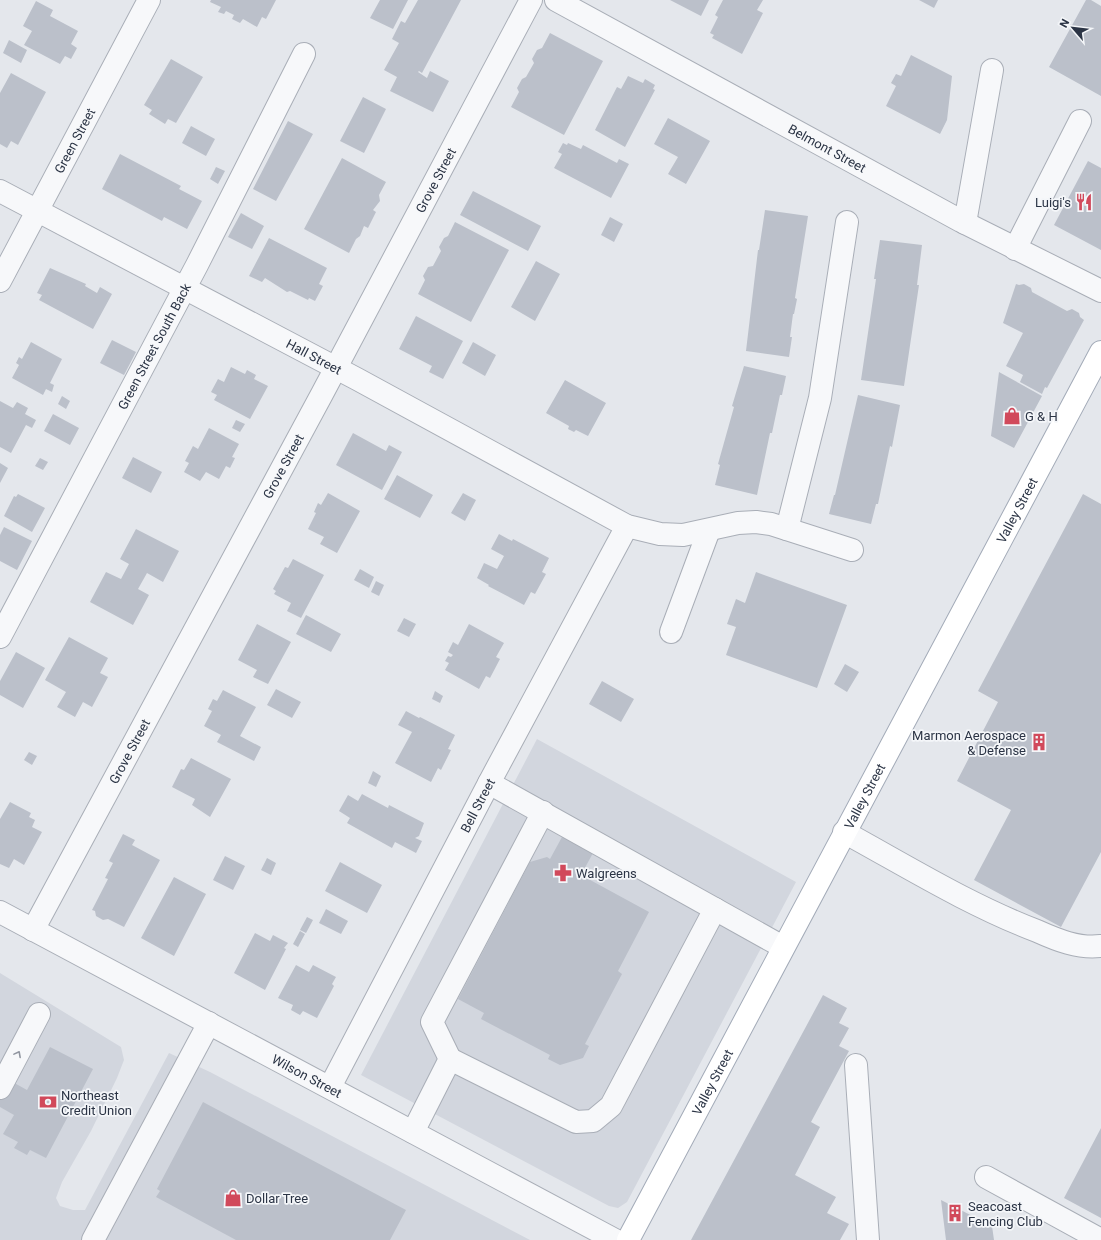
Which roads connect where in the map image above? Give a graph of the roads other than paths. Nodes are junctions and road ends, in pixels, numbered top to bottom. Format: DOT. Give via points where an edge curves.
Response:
graph roads {
  1 [pos="149,0"];
  2 [pos="532,0"];
  3 [pos="556,0"];
  4 [pos="304,54"];
  5 [pos="992,70"];
  6 [pos="1080,121"];
  7 [pos="0,191"];
  8 [pos="37,211"];
  9 [pos="847,222"];
  10 [pos="965,223"];
  11 [pos="1015,248"];
  12 [pos="0,281"];
  13 [pos="184,288"];
  14 [pos="1101,291"];
  15 [pos="1101,352"];
  16 [pos="336,368"];
  17 [pos="627,526"];
  18 [pos="787,529"];
  19 [pos="709,530"];
  20 [pos="852,550"];
  21 [pos="671,632"];
  22 [pos="0,637"];
  23 [pos="489,783"];
  24 [pos="543,812"];
  25 [pos="844,832"];
  26 [pos="715,909"];
  27 [pos="0,912"];
  28 [pos="33,930"];
  29 [pos="1101,946"];
  30 [pos="783,947"];
  31 [pos="39,1014"];
  32 [pos="208,1023"];
  33 [pos="450,1059"];
  34 [pos="856,1065"];
  35 [pos="330,1087"];
  36 [pos="0,1088"];
  37 [pos="413,1132"];
  38 [pos="986,1176"];
  39 [pos="93,1240"];
  40 [pos="615,1240"];
  41 [pos="628,1240"];
  42 [pos="868,1240"];
  43 [pos="1101,1240"];
  1 -- 8 [label="street, Green Street"];
  2 -- 16 [label="street, Grove Street"];
  3 -- 10 [label="street, Belmont Street"];
  4 -- 13 [label="street, Green Street South Back"];
  5 -- 10 [label="street"];
  6 -- 11 [label="street"];
  7 -- 8 [label="street, Hall Street"];
  8 -- 12 [label="street, Green Street"];
  8 -- 13 [label="street, Hall Street"];
  9 -- 18 [label="street" via="821,392"];
  10 -- 11 [label="street, Belmont Street"];
  11 -- 14 [label="street, Belmont Street"];
  13 -- 16 [label="street, Hall Street"];
  13 -- 22 [label="street, Green Street South Back"];
  15 -- 25 [label="main road, Valley Street"];
  16 -- 17 [label="street, Hall Street"];
  16 -- 28 [label="street, Grove Street"];
  17 -- 19 [label="street, Hall Street" via="660,534 683,535"];
  17 -- 23 [label="street, Bell Street"];
  18 -- 19 [label="street, Hall Street" via="756,522 738,523"];
  18 -- 20 [label="street, Hall Street"];
  19 -- 21 [label="street"];
  23 -- 24 [label="street"];
  23 -- 35 [label="street, Bell Street"];
  24 -- 26 [label="street"];
  24 -- 33 [label="street" via="432,1022"];
  25 -- 29 [label="street" via="1007,920 1065,942 1091,948"];
  25 -- 30 [label="main road, Valley Street"];
  26 -- 30 [label="street"];
  26 -- 33 [label="street" via="611,1106 593,1121 576,1122"];
  27 -- 28 [label="street, Wilson Street"];
  28 -- 32 [label="street, Wilson Street"];
  30 -- 41 [label="main road, Valley Street"];
  36 -- 31 [label="street, one-way"];
  32 -- 35 [label="street, Wilson Street"];
  32 -- 39 [label="street"];
  33 -- 37 [label="street"];
  34 -- 42 [label="street"];
  35 -- 37 [label="street, Wilson Street"];
  37 -- 40 [label="street, Wilson Street"];
  38 -- 43 [label="street"];
}
